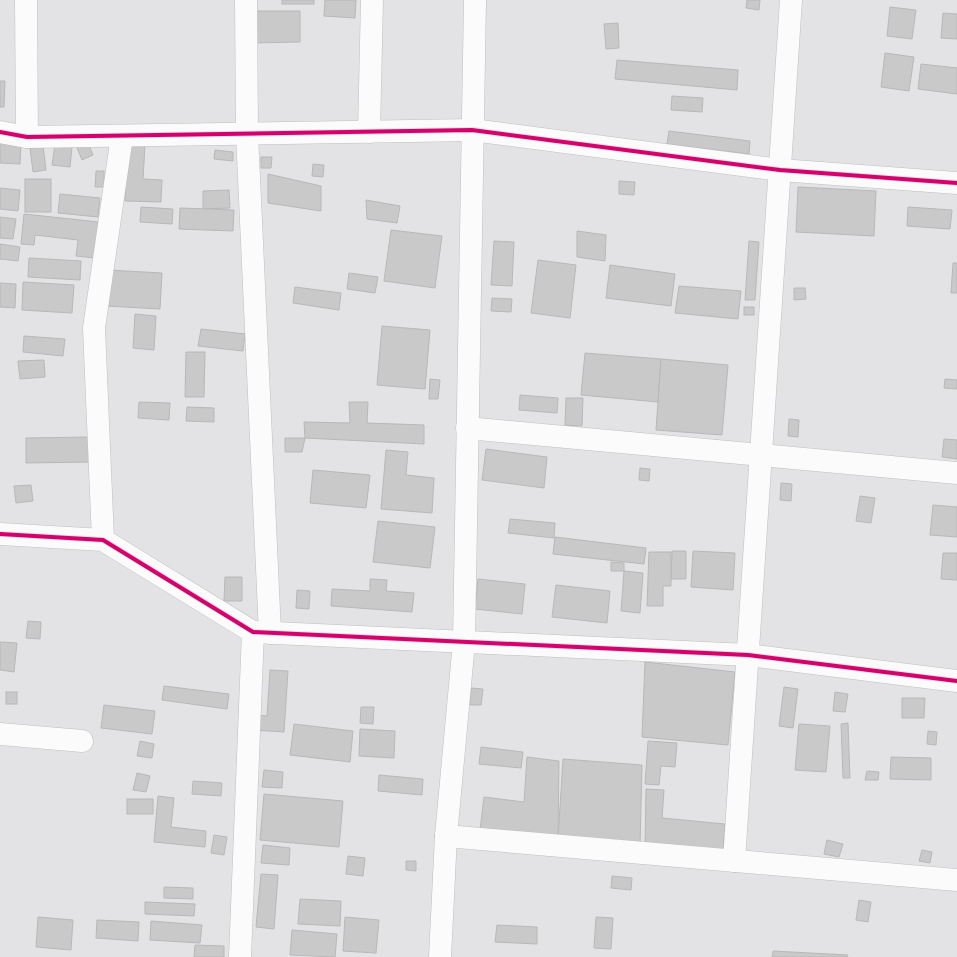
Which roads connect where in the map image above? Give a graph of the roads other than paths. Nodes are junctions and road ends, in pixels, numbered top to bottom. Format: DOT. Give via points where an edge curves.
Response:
graph roads {
  1 [pos="26,0"];
  2 [pos="246,0"];
  3 [pos="372,0"];
  4 [pos="474,0"];
  5 [pos="791,0"];
  6 [pos="472,130"];
  7 [pos="0,132"];
  8 [pos="369,132"];
  9 [pos="247,134"];
  10 [pos="122,136"];
  11 [pos="27,137"];
  12 [pos="780,170"];
  13 [pos="957,183"];
  14 [pos="467,428"];
  15 [pos="761,455"];
  16 [pos="957,473"];
  17 [pos="0,534"];
  18 [pos="103,540"];
  19 [pos="262,632"];
  20 [pos="464,642"];
  21 [pos="748,655"];
  22 [pos="957,681"];
  23 [pos="0,734"];
  24 [pos="82,741"];
  25 [pos="446,836"];
  26 [pos="734,861"];
  27 [pos="957,880"];
  28 [pos="240,957"];
  29 [pos="440,957"];
  1 -- 11 [label="street"];
  2 -- 9 [label="street"];
  3 -- 8 [label="street"];
  4 -- 6 [label="street"];
  5 -- 12 [label="street"];
  6 -- 8 [label="street"];
  6 -- 12 [label="street"];
  6 -- 14 [label="street"];
  7 -- 11 [label="street"];
  8 -- 9 [label="street"];
  9 -- 10 [label="street"];
  9 -- 19 [label="street"];
  10 -- 11 [label="street"];
  10 -- 18 [label="street" via="94,328"];
  12 -- 13 [label="street"];
  12 -- 15 [label="street"];
  14 -- 15 [label="street"];
  14 -- 20 [label="street"];
  15 -- 16 [label="street"];
  15 -- 21 [label="street"];
  17 -- 18 [label="street"];
  18 -- 19 [label="street"];
  19 -- 20 [label="street"];
  19 -- 28 [label="street"];
  20 -- 21 [label="street"];
  20 -- 25 [label="street"];
  21 -- 22 [label="street"];
  21 -- 26 [label="street"];
  23 -- 24 [label="street"];
  25 -- 26 [label="street"];
  25 -- 29 [label="street"];
  26 -- 27 [label="street"];
}
